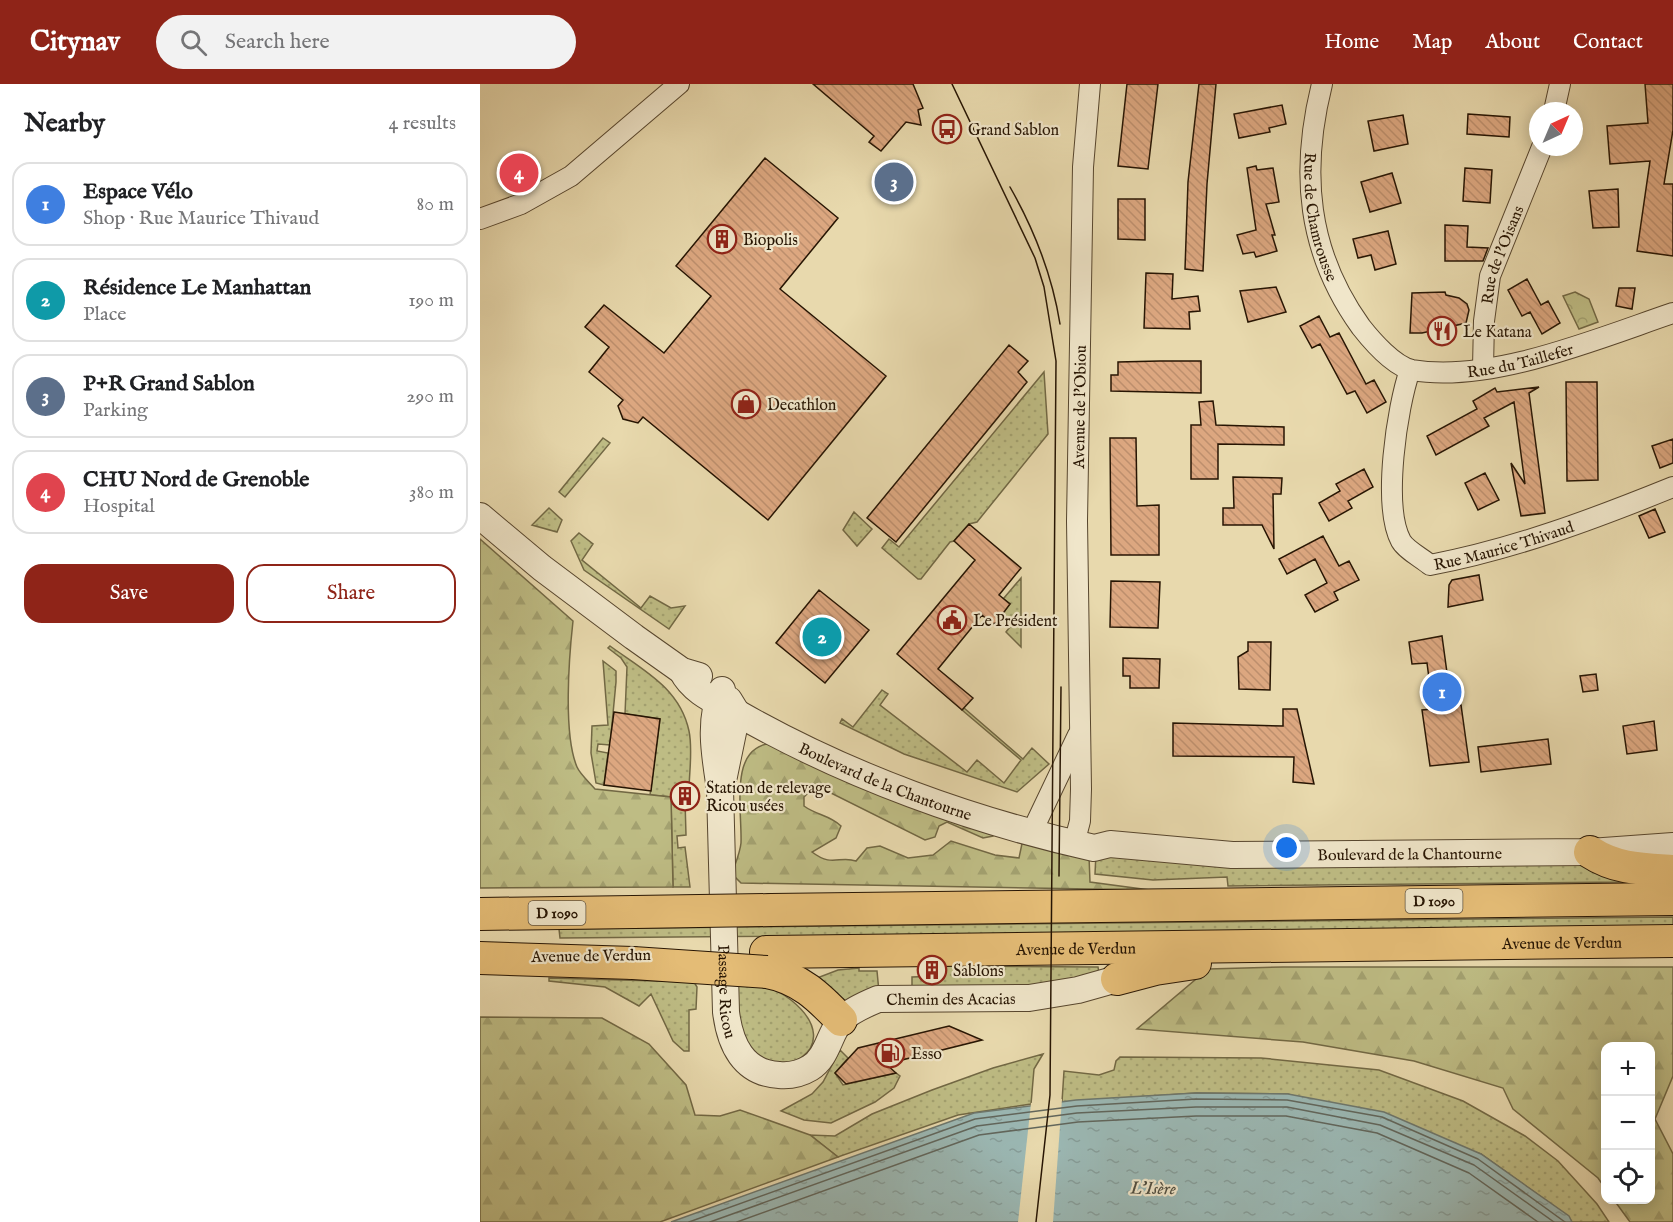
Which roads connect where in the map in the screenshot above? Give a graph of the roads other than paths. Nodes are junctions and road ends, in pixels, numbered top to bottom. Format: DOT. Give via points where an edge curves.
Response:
graph roads {
  1 [pos="679,84"];
  2 [pos="1090,84"];
  3 [pos="1322,84"];
  4 [pos="1560,84"];
  5 [pos="1556,102"];
  6 [pos="1538,156"];
  7 [pos="480,219"];
  8 [pos="1673,313"];
  9 [pos="1483,368"];
  10 [pos="1410,370"];
  11 [pos="1673,487"];
  12 [pos="480,516"];
  13 [pos="725,701"];
  14 [pos="1080,730"];
  15 [pos="771,732"];
  16 [pos="731,753"];
  17 [pos="720,789"];
  18 [pos="1035,827"];
  19 [pos="1076,838"];
  20 [pos="1673,846"];
  21 [pos="1590,852"];
  22 [pos="1673,871"];
  23 [pos="1673,899"];
  24 [pos="480,914"];
  25 [pos="1673,942"];
  26 [pos="1342,945"];
  27 [pos="480,957"];
  28 [pos="767,962"];
  29 [pos="1117,979"];
  30 [pos="841,1020"];
  1 -- 7 [label="street" via="571,176 521,204"];
  2 -- 14 [label="street, Avenue de l'Obiou" via="1083,167 1077,510"];
  3 -- 10 [label="street, Rue de Chamrousse" via="1309,154 1312,206 1332,281 1370,339"];
  4 -- 5 [label="street"];
  6 -- 9 [label="street, Rue de l'Oisans" via="1490,276"];
  8 -- 9 [label="street, Rue du Taillefer" via="1580,345"];
  9 -- 10 [label="street, Rue du Taillefer" via="1464,372"];
  10 -- 11 [label="street, Rue Maurice Thivaud" via="1401,394 1392,482 1393,517 1402,543 1430,564 1474,556 1588,521"];
  12 -- 13 [label="street, Boulevard de la Chantourne" via="542,568 682,671 695,674"];
  13 -- 15 [label="street, Boulevard de la Chantourne"];
  13 -- 16 [label="street"];
  13 -- 17 [label="street" via="715,755"];
  13 -- 18 [label="street, Boulevard de la Chantourne"];
  14 -- 18 [label="street, Avenue de l'Obiou"];
  14 -- 19 [label="street, Avenue de l'Obiou" via="1082,789"];
  15 -- 16 [label="street" via="756,734"];
  15 -- 18 [label="street, Boulevard de la Chantourne" via="910,792"];
  16 -- 17 [label="street"];
  17 -- 30 [label="street, Passage Ricou" via="726,1012 735,1046 742,1059 762,1073 798,1074 820,1059"];
  18 -- 19 [label="street, Boulevard de la Chantourne"];
  19 -- 21 [label="street, Boulevard de la Chantourne" via="1094,848 1110,844 1232,855"];
  20 -- 21 [label="street, Boulevard de la Chantourne"];
  21 -- 22 [label="main road" via="1620,867"];
  23 -- 24 [label="main road, D 1090, bridge"];
  25 -- 26 [label="main road, Avenue de Verdun"];
  26 -- 28 [label="main road, Avenue de Verdun"];
  26 -- 29 [label="main road" via="1155,969"];
  27 -- 28 [label="main road, bridge"];
  28 -- 30 [label="main road" via="808,988"];
  29 -- 30 [label="street, Chemin des Acacias" via="1029,998 878,999"];
}
